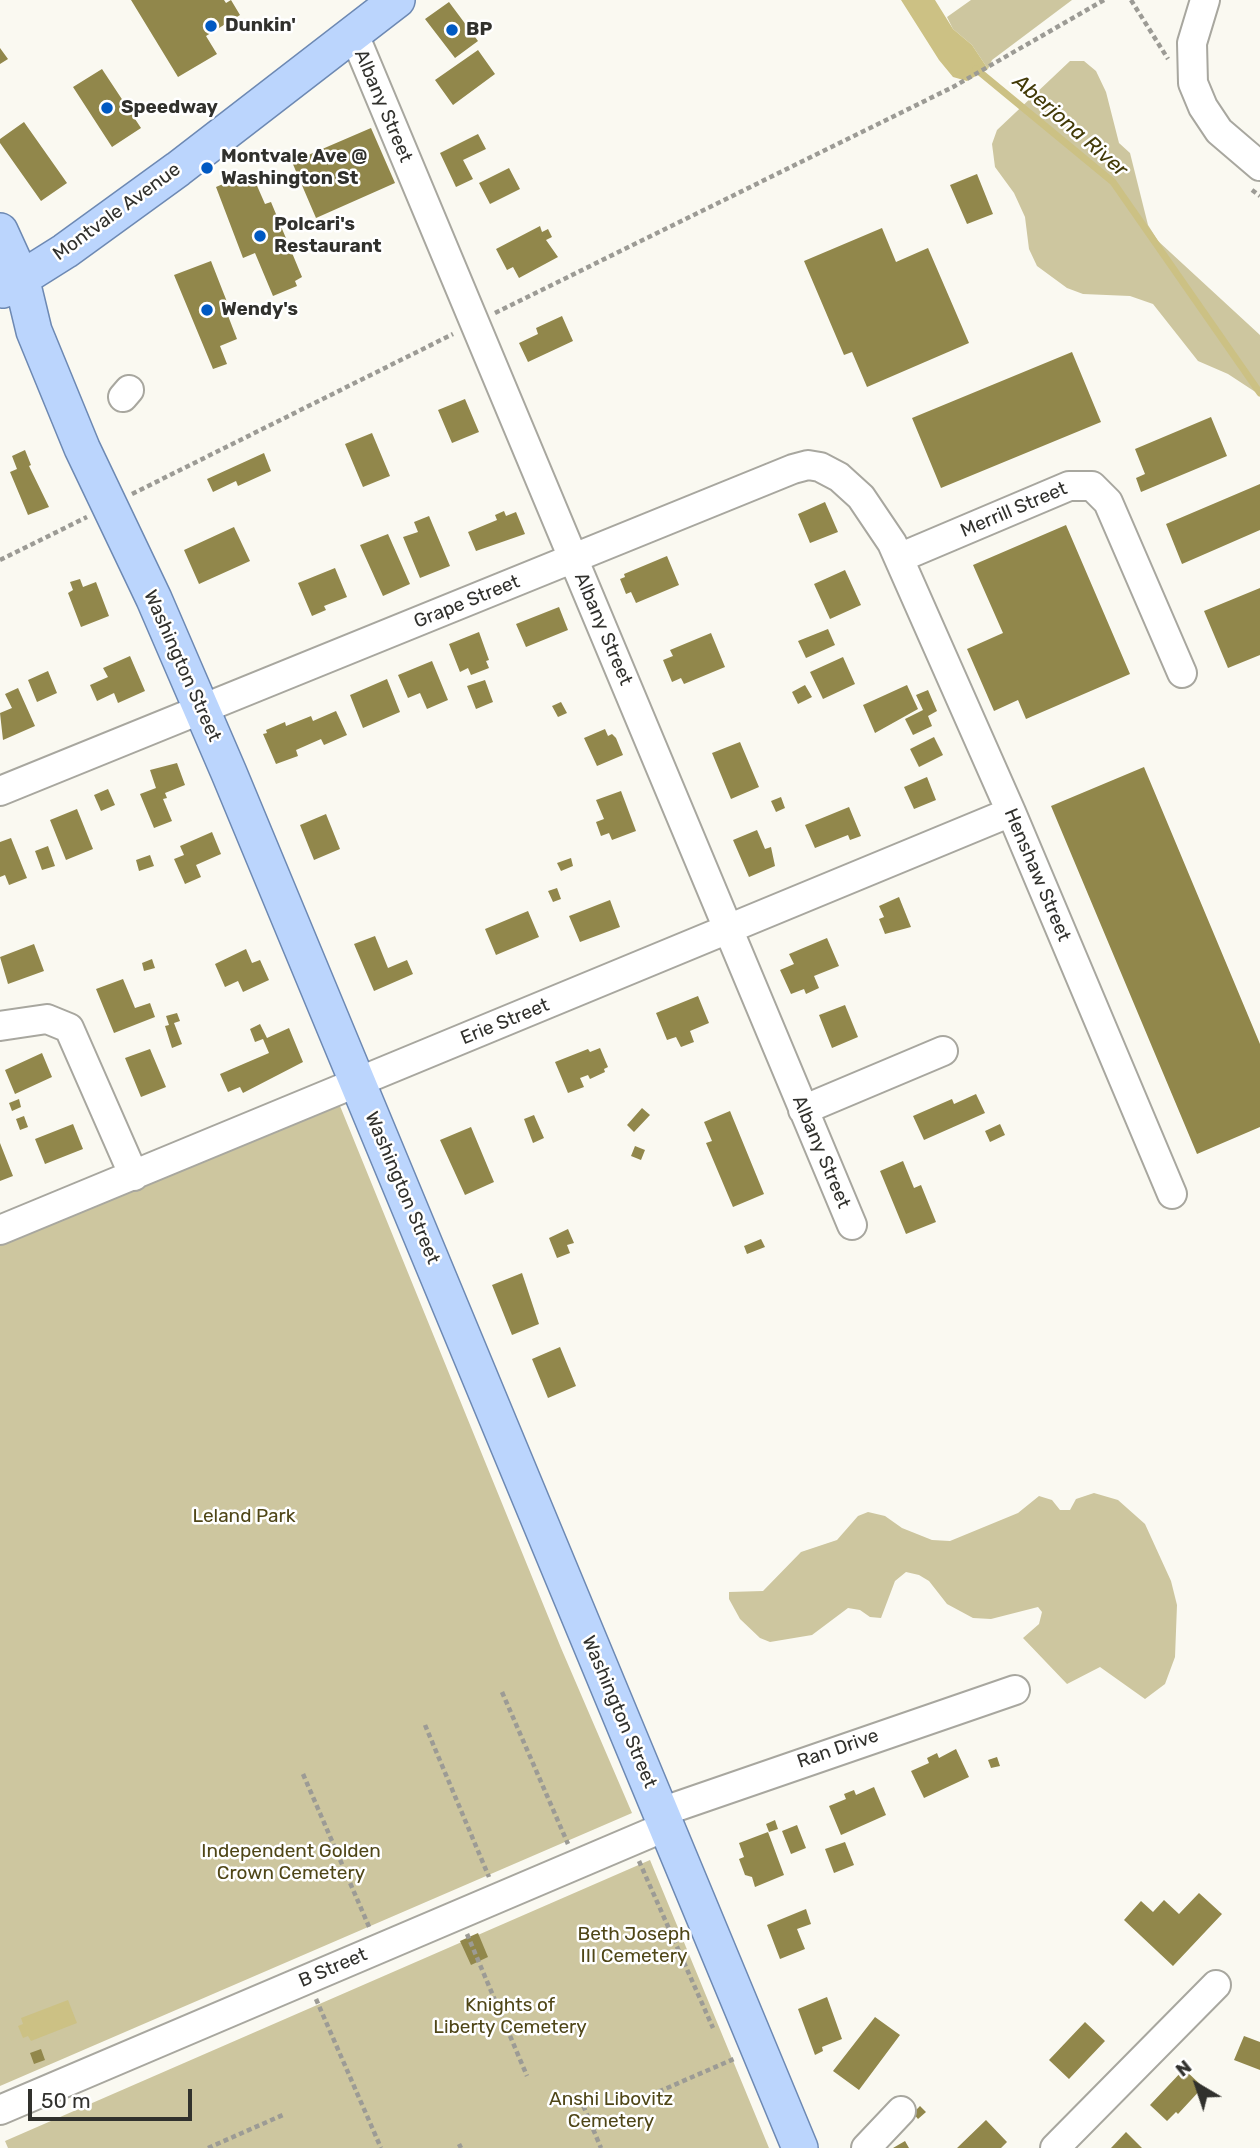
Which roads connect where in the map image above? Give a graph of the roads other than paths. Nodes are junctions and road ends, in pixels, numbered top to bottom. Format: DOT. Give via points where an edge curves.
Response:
graph roads {
  1 [pos="397,0"];
  2 [pos="1205,0"];
  3 [pos="353,32"];
  4 [pos="1260,166"];
  5 [pos="0,231"];
  6 [pos="11,284"];
  7 [pos="573,558"];
  8 [pos="899,558"];
  9 [pos="1182,673"];
  10 [pos="202,710"];
  11 [pos="0,791"];
  12 [pos="1011,812"];
  13 [pos="728,930"];
  14 [pos="0,1026"];
  15 [pos="943,1051"];
  16 [pos="358,1082"];
  17 [pos="803,1110"];
  18 [pos="134,1176"];
  19 [pos="1172,1194"];
  20 [pos="852,1226"];
  21 [pos="0,1230"];
  22 [pos="1015,1690"];
  23 [pos="664,1819"];
  24 [pos="1216,1985"];
  25 [pos="0,2110"];
  26 [pos="901,2111"];
  27 [pos="800,2148"];
  28 [pos="866,2148"];
  29 [pos="1055,2148"];
  1 -- 3 [label="main road, Montvale Avenue"];
  2 -- 4 [label="street" via="1192,43 1193,83 1219,131"];
  3 -- 6 [label="main road, Montvale Avenue" via="170,174 65,251"];
  3 -- 7 [label="street, Albany Street"];
  5 -- 6 [label="main road, Washington Street"];
  6 -- 10 [label="main road, Washington Street"];
  7 -- 8 [label="street, Grape Street" via="811,465 839,477 861,497"];
  7 -- 10 [label="street, Grape Street"];
  7 -- 13 [label="street, Albany Street"];
  8 -- 9 [label="street, Merrill Street" via="1069,486 1092,486 1108,502"];
  8 -- 12 [label="street, Henshaw Street"];
  10 -- 11 [label="street, Grape Street"];
  10 -- 16 [label="main road, Washington Street"];
  12 -- 13 [label="street, Erie Street"];
  12 -- 19 [label="street, Henshaw Street"];
  13 -- 16 [label="street, Erie Street"];
  13 -- 17 [label="street, Albany Street"];
  14 -- 18 [label="street" via="47,1019 69,1028"];
  15 -- 17 [label="street"];
  16 -- 18 [label="street, Erie Street"];
  16 -- 23 [label="main road, Washington Street"];
  17 -- 20 [label="street, Albany Street"];
  18 -- 21 [label="street, Erie Street"];
  22 -- 23 [label="street, Ran Drive"];
  23 -- 25 [label="street, B Street" via="631,1841"];
  23 -- 27 [label="main road, Washington Street"];
  24 -- 29 [label="street"];
  26 -- 28 [label="street"];
}
